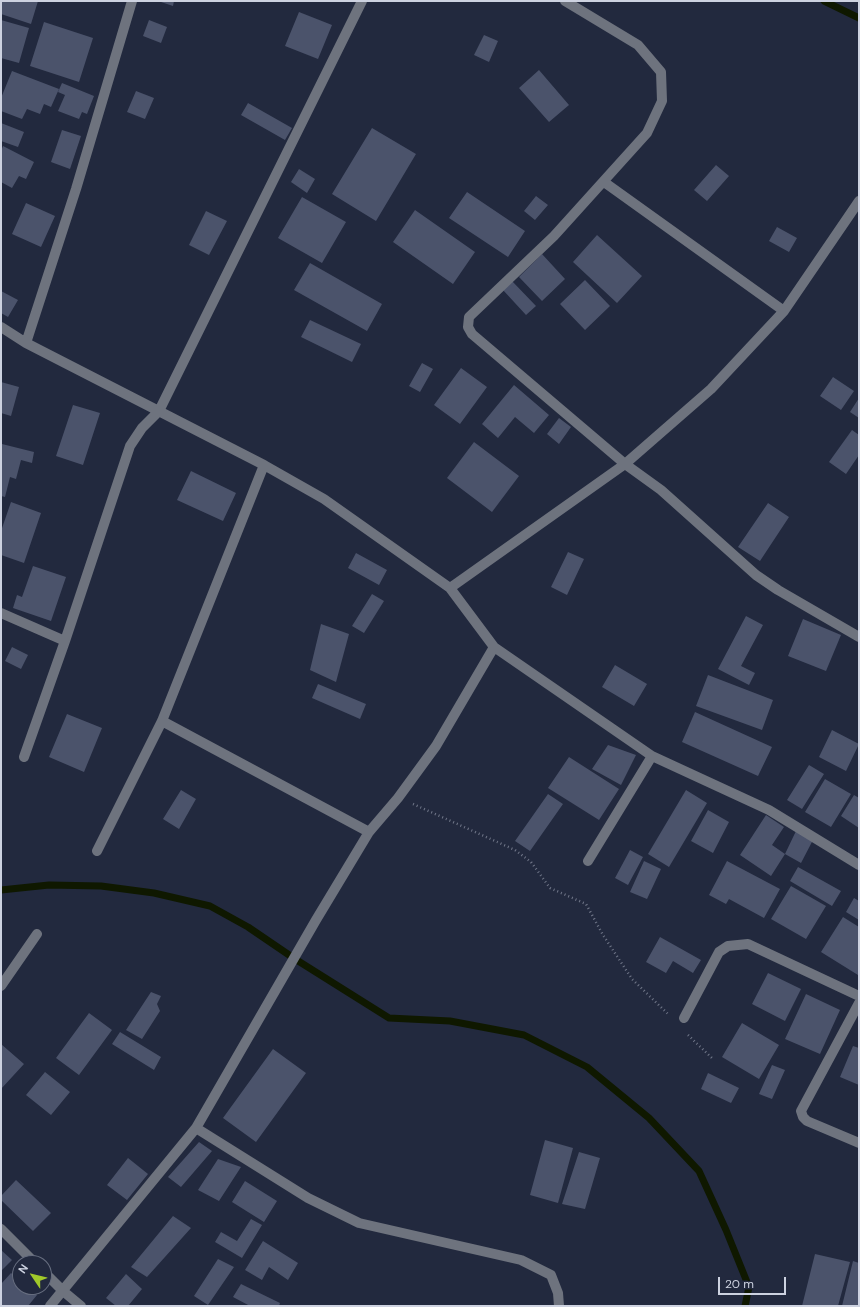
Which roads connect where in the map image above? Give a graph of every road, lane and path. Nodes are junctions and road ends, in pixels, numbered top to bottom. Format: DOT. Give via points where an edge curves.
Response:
graph roads {
  1 [pos="132,1"];
  2 [pos="362,1"];
  3 [pos="565,1"];
  4 [pos="604,182"];
  5 [pos="859,201"];
  6 [pos="784,311"];
  7 [pos="1,327"];
  8 [pos="26,344"];
  9 [pos="159,411"];
  10 [pos="264,464"];
  11 [pos="625,464"];
  12 [pos="450,588"];
  13 [pos="1,613"];
  14 [pos="859,637"];
  15 [pos="65,641"];
  16 [pos="494,647"];
  17 [pos="162,720"];
  18 [pos="24,756"];
  19 [pos="652,756"];
  20 [pos="398,798"];
  21 [pos="369,832"];
  22 [pos="97,851"];
  23 [pos="588,861"];
  24 [pos="859,866"];
  25 [pos="37,934"];
  26 [pos="1,986"];
  27 [pos="859,996"];
  28 [pos="859,1003"];
  29 [pos="670,1016"];
  30 [pos="684,1018"];
  31 [pos="686,1032"];
  32 [pos="713,1059"];
  33 [pos="196,1128"];
  34 [pos="859,1144"];
  35 [pos="1,1229"];
  36 [pos="27,1255"];
  37 [pos="52,1280"];
  38 [pos="63,1291"];
  39 [pos="50,1306"];
  40 [pos="81,1306"];
  41 [pos="559,1306"];
  1 -- 8 [label="street"];
  2 -- 9 [label="street"];
  3 -- 4 [label="street" via="638,45 661,72 662,101 647,134"];
  4 -- 6 [label="street"];
  4 -- 11 [label="street" via="554,236 470,317 468,327 472,334"];
  5 -- 6 [label="street"];
  6 -- 11 [label="street" via="711,389"];
  7 -- 8 [label="street"];
  8 -- 9 [label="street"];
  9 -- 10 [label="street"];
  9 -- 15 [label="street" via="142,428 130,446"];
  10 -- 12 [label="street" via="324,499"];
  10 -- 17 [label="street"];
  11 -- 12 [label="street"];
  11 -- 14 [label="street" via="661,490 756,575"];
  12 -- 16 [label="street"];
  13 -- 15 [label="street"];
  15 -- 18 [label="street"];
  16 -- 19 [label="street"];
  16 -- 20 [label="street" via="436,746"];
  17 -- 21 [label="street"];
  17 -- 22 [label="street"];
  19 -- 23 [label="street"];
  19 -- 24 [label="street" via="769,810"];
  20 -- 21 [label="street"];
  20 -- 29 [label="path" via="514,850 530,862 550,888 586,904 632,979"];
  21 -- 33 [label="street"];
  25 -- 26 [label="street"];
  27 -- 30 [label="street" via="748,944 728,946 719,952"];
  28 -- 34 [label="street" via="802,1111 807,1121"];
  31 -- 32 [label="path"];
  33 -- 38 [label="street"];
  33 -- 41 [label="street" via="308,1198 359,1223 521,1260 551,1275 558,1293"];
  35 -- 36 [label="street"];
  37 -- 38 [label="street"];
  38 -- 39 [label="street"];
  38 -- 40 [label="street"];
}
